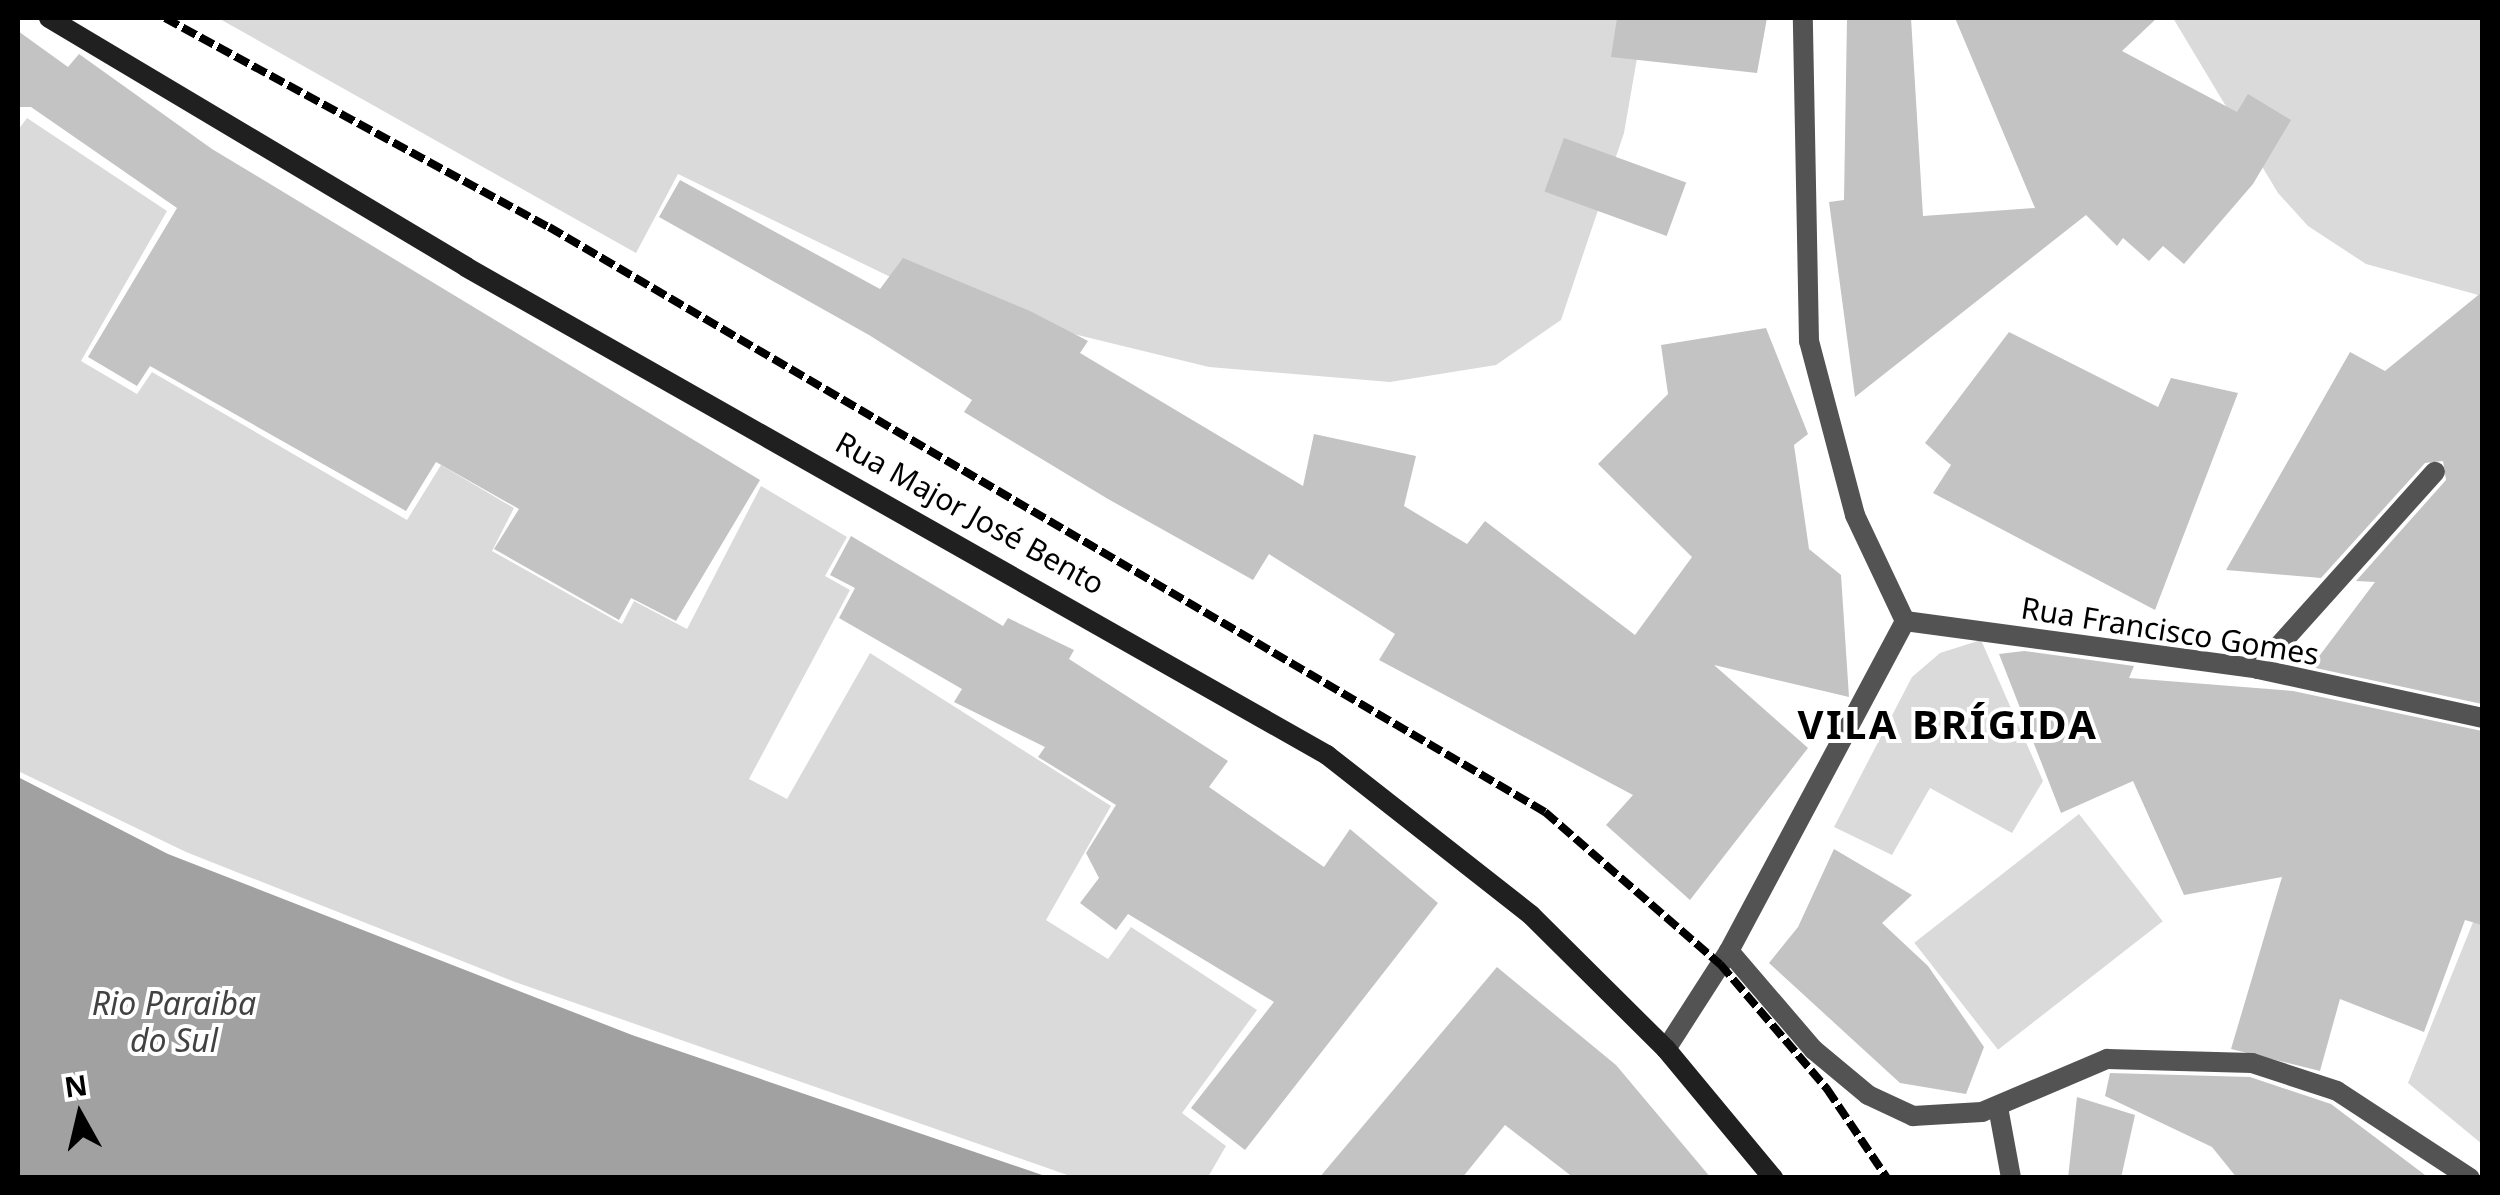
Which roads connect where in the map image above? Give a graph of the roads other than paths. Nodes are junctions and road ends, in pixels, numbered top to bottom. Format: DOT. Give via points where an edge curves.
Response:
graph roads {
  1 [pos="49,18"];
  2 [pos="1803,18"];
  3 [pos="2435,472"];
  4 [pos="1906,621"];
  5 [pos="2258,669"];
  6 [pos="2482,718"];
  7 [pos="1728,952"];
  8 [pos="1666,1049"];
  9 [pos="1998,1108"];
  10 [pos="1773,1178"];
  11 [pos="2011,1178"];
  12 [pos="2470,1178"];
  1 -- 8 [label="street, Rua Major José Bento" via="415,238 1327,754 1437,833"];
  2 -- 4 [label="street" via="1809,341 1855,514"];
  3 -- 5 [label="street"];
  4 -- 5 [label="street, Rua Francisco Gomes"];
  4 -- 7 [label="street"];
  5 -- 6 [label="street, Rua Francisco Gomes"];
  7 -- 8 [label="street"];
  7 -- 9 [label="street" via="1814,1050 1868,1095 1933,1119"];
  8 -- 10 [label="street, Rua Major José Bento"];
  9 -- 11 [label="street"];
  9 -- 12 [label="street" via="2058,1073 2107,1058 2252,1063 2336,1090"];
}
